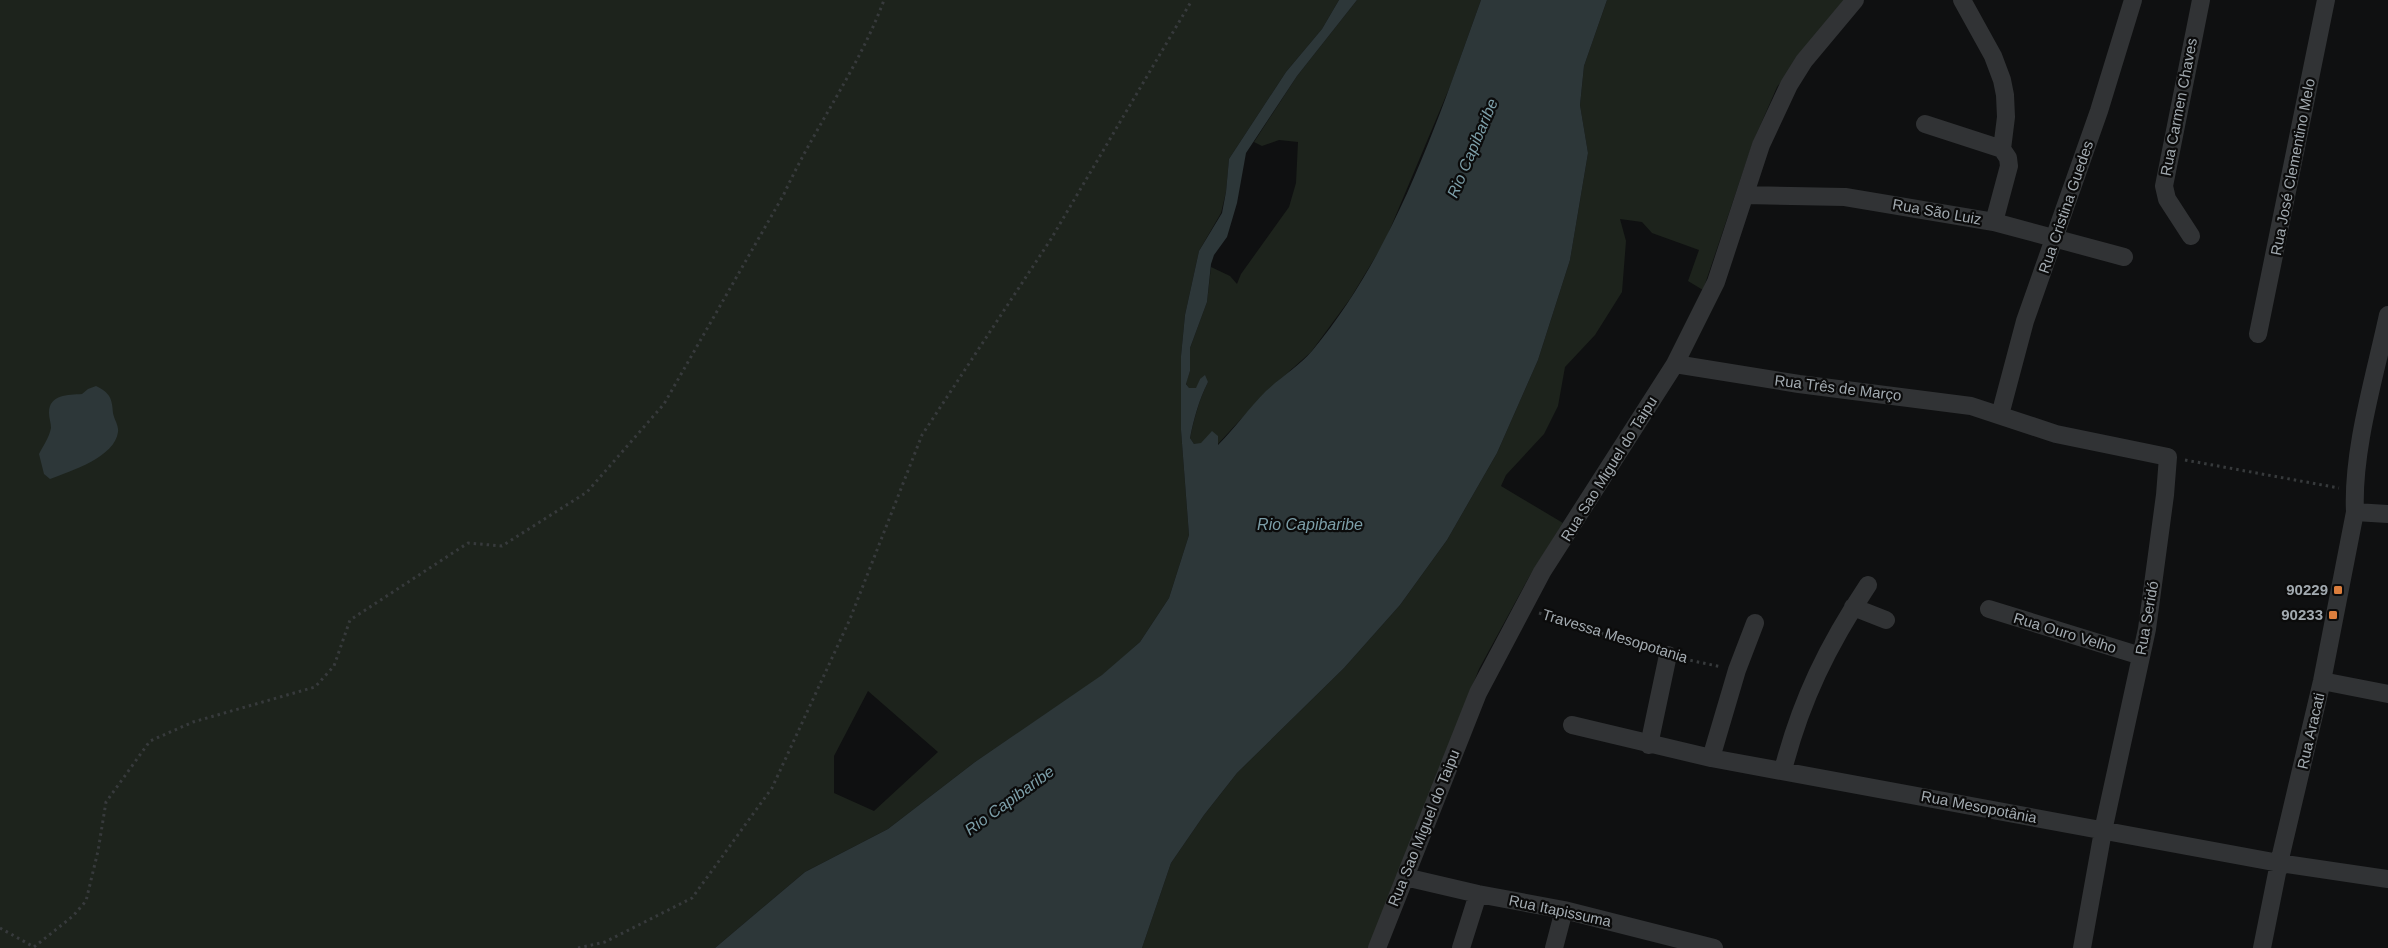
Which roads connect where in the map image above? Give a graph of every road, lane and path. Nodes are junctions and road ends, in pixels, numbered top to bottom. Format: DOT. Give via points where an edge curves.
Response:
graph roads {
  1 [pos="884,0"];
  2 [pos="1192,0"];
  3 [pos="1855,0"];
  4 [pos="1962,0"];
  5 [pos="2134,0"];
  6 [pos="2201,0"];
  7 [pos="2326,0"];
  8 [pos="1925,124"];
  9 [pos="2002,149"];
  10 [pos="1746,195"];
  11 [pos="1994,222"];
  12 [pos="2191,236"];
  13 [pos="2056,237"];
  14 [pos="2124,257"];
  15 [pos="2388,315"];
  16 [pos="2258,334"];
  17 [pos="1675,364"];
  18 [pos="2000,415"];
  19 [pos="2168,458"];
  20 [pos="2354,491"];
  21 [pos="2355,512"];
  22 [pos="2388,514"];
  23 [pos="1868,585"];
  24 [pos="1523,607"];
  25 [pos="1853,607"];
  26 [pos="1989,609"];
  27 [pos="1886,620"];
  28 [pos="1755,623"];
  29 [pos="1668,655"];
  30 [pos="2141,656"];
  31 [pos="1738,670"];
  32 [pos="2322,681"];
  33 [pos="2388,694"];
  34 [pos="1572,725"];
  35 [pos="1649,745"];
  36 [pos="1711,758"];
  37 [pos="1784,770"];
  38 [pos="2103,831"];
  39 [pos="2279,863"];
  40 [pos="1405,877"];
  41 [pos="2388,879"];
  42 [pos="1478,894"];
  43 [pos="1564,910"];
  44 [pos="0,928"];
  45 [pos="34,947"];
  46 [pos="578,948"];
  47 [pos="1377,948"];
  48 [pos="1461,948"];
  49 [pos="1554,948"];
  50 [pos="1714,948"];
  51 [pos="2082,948"];
  52 [pos="2262,948"];
  1 -- 45 [label="path" via="875,26 799,160 784,194 664,404 587,492 502,546 468,543 350,620 334,666 316,687 193,722 150,741 106,802 86,901 73,916"];
  2 -- 46 [label="path" via="1051,239 922,435 850,619 772,788 692,898 605,942"];
  3 -- 10 [label="street, Rua Sao Miguel do Taipu" via="1804,61 1789,85 1761,146"];
  4 -- 9 [label="street" via="1993,56 2002,80 2006,95"];
  5 -- 13 [label="street, Rua Cristina Guedes"];
  6 -- 12 [label="street, Rua Carmen Chaves" via="2164,186 2167,199"];
  7 -- 16 [label="street, Rua José Clementino Melo"];
  8 -- 9 [label="street"];
  9 -- 11 [label="street" via="2009,166"];
  10 -- 11 [label="street, Rua São Luiz" via="1845,197"];
  10 -- 17 [label="street, Rua Sao Miguel do Taipu" via="1716,282"];
  11 -- 13 [label="street, Rua São Luiz"];
  13 -- 14 [label="street, Rua São Luiz"];
  13 -- 18 [label="street, Rua Cristina Guedes" via="2026,321"];
  15 -- 20 [label="street, Rua Aracati"];
  17 -- 18 [label="street, Rua Três de Março" via="1971,406"];
  17 -- 24 [label="street, Rua Sao Miguel do Taipu"];
  18 -- 19 [label="street" via="2056,434"];
  19 -- 20 [label="path"];
  19 -- 30 [label="street, Rua Seridó" via="2152,598"];
  20 -- 21 [label="street, Rua Aracati"];
  21 -- 22 [label="street"];
  21 -- 32 [label="street, Rua Aracati"];
  23 -- 25 [label="street"];
  24 -- 29 [label="path, Travessa Mesopotania"];
  24 -- 40 [label="street, Rua Sao Miguel do Taipu" via="1478,692"];
  25 -- 27 [label="street"];
  25 -- 37 [label="street" via="1816,672 1794,731"];
  26 -- 30 [label="street, Rua Ouro Velho"];
  28 -- 31 [label="street"];
  29 -- 31 [label="path, Travessa Mesopotania"];
  29 -- 35 [label="street"];
  30 -- 38 [label="street, Rua Seridó"];
  31 -- 36 [label="street"];
  32 -- 33 [label="street"];
  32 -- 39 [label="street, Rua Aracati"];
  34 -- 35 [label="street, Rua Mesopotânia"];
  35 -- 36 [label="street, Rua Mesopotânia"];
  36 -- 37 [label="street, Rua Mesopotânia"];
  37 -- 38 [label="street, Rua Mesopotânia"];
  38 -- 39 [label="street, Rua Mesopotânia"];
  38 -- 51 [label="street, Rua Seridó"];
  39 -- 41 [label="street, Rua Mesopotânia"];
  39 -- 52 [label="street, Rua Aracati"];
  40 -- 42 [label="street, Rua Itapissuma"];
  40 -- 47 [label="street, Rua Sao Miguel do Taipu"];
  42 -- 43 [label="street, Rua Itapissuma"];
  42 -- 48 [label="street"];
  43 -- 49 [label="street"];
  43 -- 50 [label="street, Rua Itapissuma"];
  44 -- 45 [label="path"];
}
